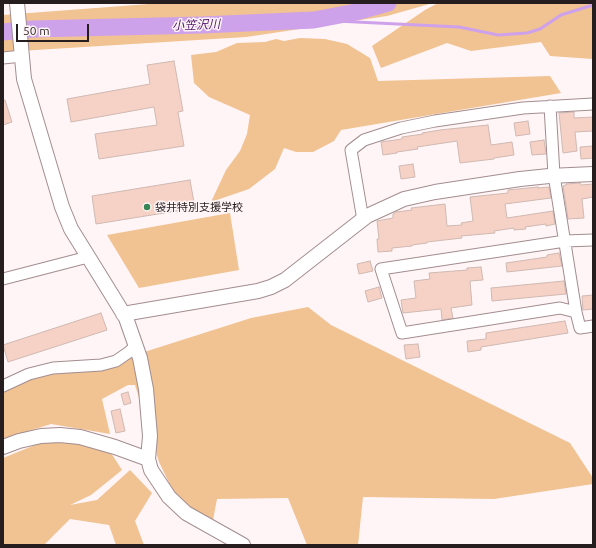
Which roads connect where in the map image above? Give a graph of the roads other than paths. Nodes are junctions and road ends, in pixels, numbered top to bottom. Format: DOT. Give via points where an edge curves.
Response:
graph roads {
  1 [pos="17,3"];
  2 [pos="22,56"];
  3 [pos="3,58"];
  4 [pos="593,104"];
  5 [pos="550,106"];
  6 [pos="593,174"];
  7 [pos="554,175"];
  8 [pos="363,220"];
  9 [pos="593,240"];
  10 [pos="565,241"];
  11 [pos="88,257"];
  12 [pos="3,279"];
  13 [pos="576,312"];
  14 [pos="123,314"];
  15 [pos="593,326"];
  16 [pos="136,346"];
  17 [pos="3,386"];
  18 [pos="3,447"];
  19 [pos="148,459"];
  20 [pos="243,545"];
  1 -- 2 [label="street"];
  2 -- 3 [label="street"];
  2 -- 11 [label="street" via="24,79 62,207 71,229"];
  4 -- 5 [label="street"];
  5 -- 7 [label="street"];
  5 -- 8 [label="street" via="436,121 400,128 364,140 351,150"];
  6 -- 7 [label="street"];
  7 -- 8 [label="street" via="418,195 390,205"];
  7 -- 10 [label="street"];
  8 -- 14 [label="street" via="285,280 271,287"];
  9 -- 10 [label="street"];
  10 -- 13 [label="street"];
  10 -- 13 [label="street" via="381,269 402,333 560,308"];
  11 -- 12 [label="street"];
  11 -- 14 [label="street"];
  13 -- 15 [label="street" via="580,328"];
  14 -- 16 [label="street"];
  16 -- 17 [label="street" via="116,361 101,365 53,368 29,374"];
  16 -- 19 [label="street" via="146,389 150,436"];
  18 -- 19 [label="street" via="41,436 60,435 80,437"];
  19 -- 20 [label="street" via="151,470 169,497 186,513"];
}
